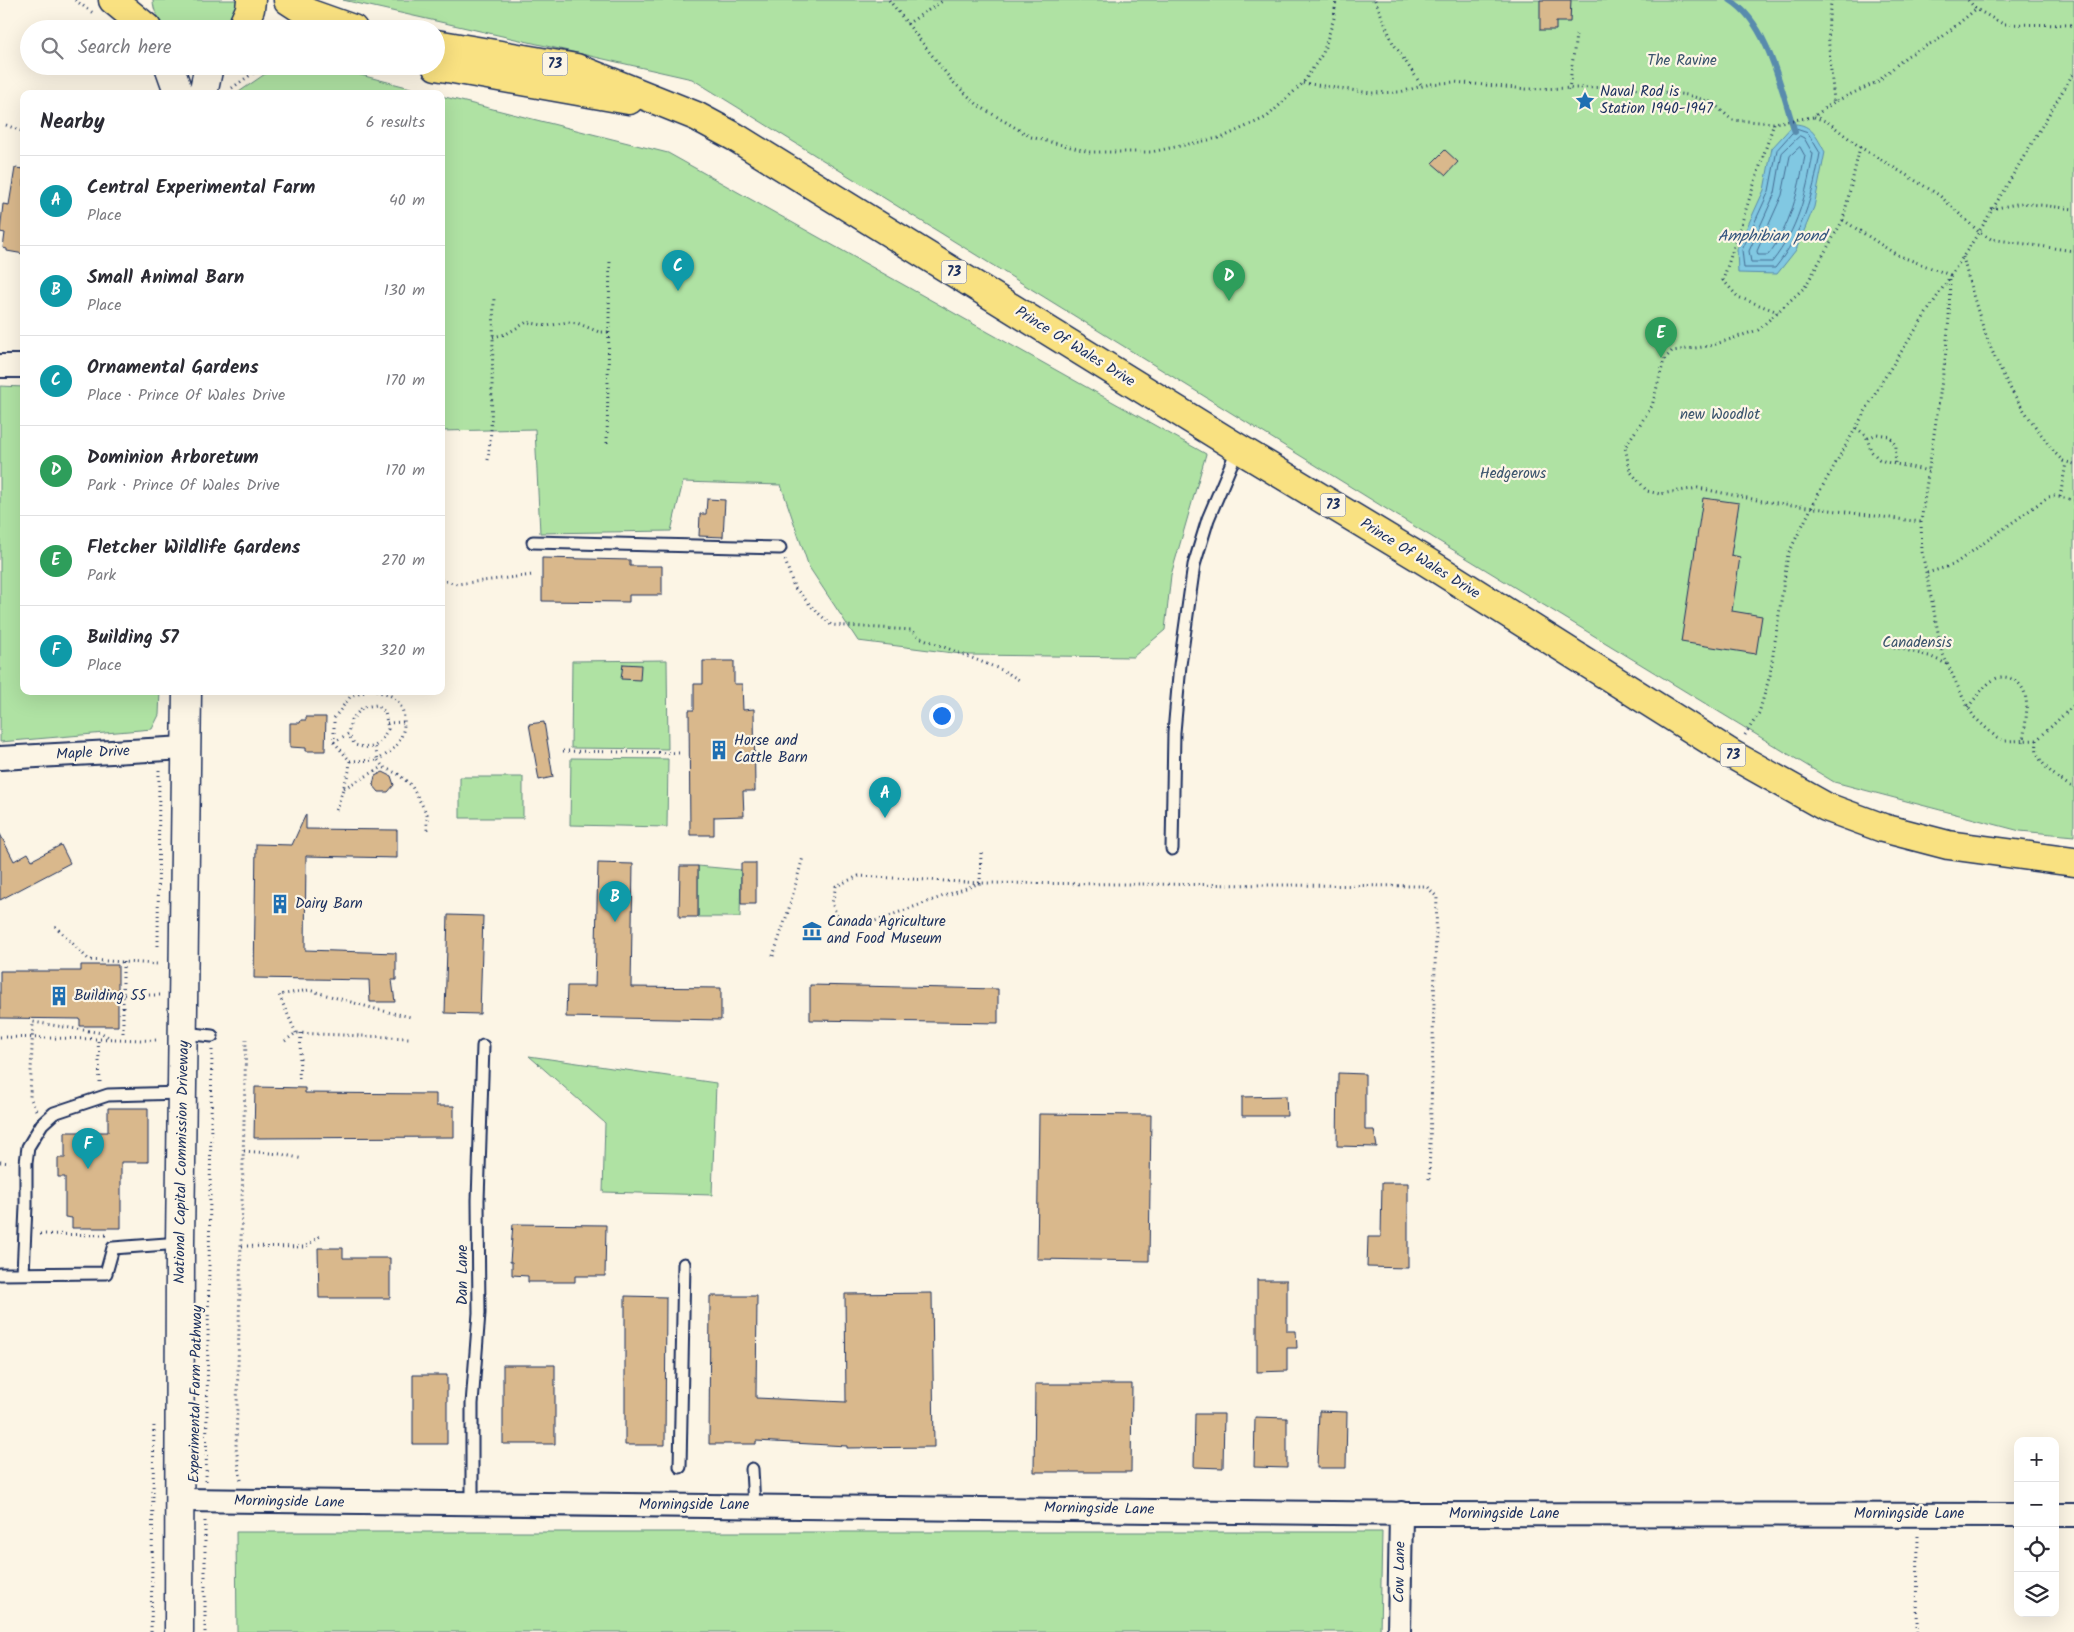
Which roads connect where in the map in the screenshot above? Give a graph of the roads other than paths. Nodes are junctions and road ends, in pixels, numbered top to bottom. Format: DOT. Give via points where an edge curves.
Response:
graph roads {
  1 [pos="113,0"];
  2 [pos="138,0"];
  3 [pos="251,0"];
  4 [pos="288,0"];
  5 [pos="137,20"];
  6 [pos="143,20"];
  7 [pos="245,20"];
  8 [pos="328,20"];
  9 [pos="445,46"];
  10 [pos="445,68"];
  11 [pos="172,75"];
  12 [pos="207,75"];
  13 [pos="178,90"];
  14 [pos="204,90"];
  15 [pos="666,105"];
  16 [pos="0,366"];
  17 [pos="20,366"];
  18 [pos="1238,448"];
  19 [pos="533,542"];
  20 [pos="780,548"];
  21 [pos="187,695"];
  22 [pos="186,748"];
  23 [pos="0,758"];
  24 [pos="1172,848"];
  25 [pos="2074,862"];
  26 [pos="212,1036"];
  27 [pos="171,1037"];
  28 [pos="483,1046"];
  29 [pos="182,1094"];
  30 [pos="180,1243"];
  31 [pos="684,1264"];
  32 [pos="0,1274"];
  33 [pos="23,1274"];
  34 [pos="680,1467"];
  35 [pos="752,1469"];
  36 [pos="193,1501"];
  37 [pos="472,1504"];
  38 [pos="754,1506"];
  39 [pos="1401,1513"];
  40 [pos="2014,1515"];
  41 [pos="2059,1515"];
  42 [pos="2074,1515"];
  43 [pos="179,1632"];
  44 [pos="1399,1632"];
  1 -- 5 [label="main road"];
  2 -- 6 [label="main road"];
  3 -- 7 [label="main road"];
  4 -- 8 [label="main road" via="308,13"];
  9 -- 15 [label="main road, Prince Of Wales Drive / 73" via="576,68"];
  10 -- 15 [label="main road, Prince Of Wales Drive / 73"];
  11 -- 13 [label="street"];
  12 -- 14 [label="street"];
  15 -- 18 [label="main road, Prince Of Wales Drive / 73" via="696,116 735,137"];
  16 -- 17 [label="street"];
  18 -- 24 [label="lane" via="1208,520 1194,565 1175,722"];
  18 -- 25 [label="main road, Prince Of Wales Drive / 73" via="1427,562 1733,755 1826,807 1883,828 1948,845"];
  19 -- 20 [label="lane"];
  21 -- 22 [label="street, National Capital Commission Driveway"];
  22 -- 23 [label="street, Maple Drive"];
  22 -- 27 [label="street, National Capital Commission Driveway" via="184,996"];
  26 -- 27 [label="lane"];
  27 -- 29 [label="street, National Capital Commission Driveway"];
  28 -- 37 [label="lane, Dan Lane"];
  29 -- 30 [label="street, National Capital Commission Driveway"];
  29 -- 33 [label="lane" via="102,1096 54,1114 42,1124 28,1147"];
  30 -- 33 [label="lane" via="113,1248 106,1273"];
  30 -- 36 [label="street, National Capital Commission Driveway"];
  31 -- 34 [label="lane"];
  32 -- 33 [label="lane"];
  35 -- 38 [label="lane"];
  36 -- 37 [label="street, Morningside Lane"];
  36 -- 43 [label="street, National Capital Commission Driveway"];
  37 -- 38 [label="street, Morningside Lane"];
  38 -- 39 [label="street, Morningside Lane"];
  39 -- 40 [label="street, Morningside Lane"];
  39 -- 44 [label="street, Cow Lane"];
  41 -- 42 [label="street"];
}
